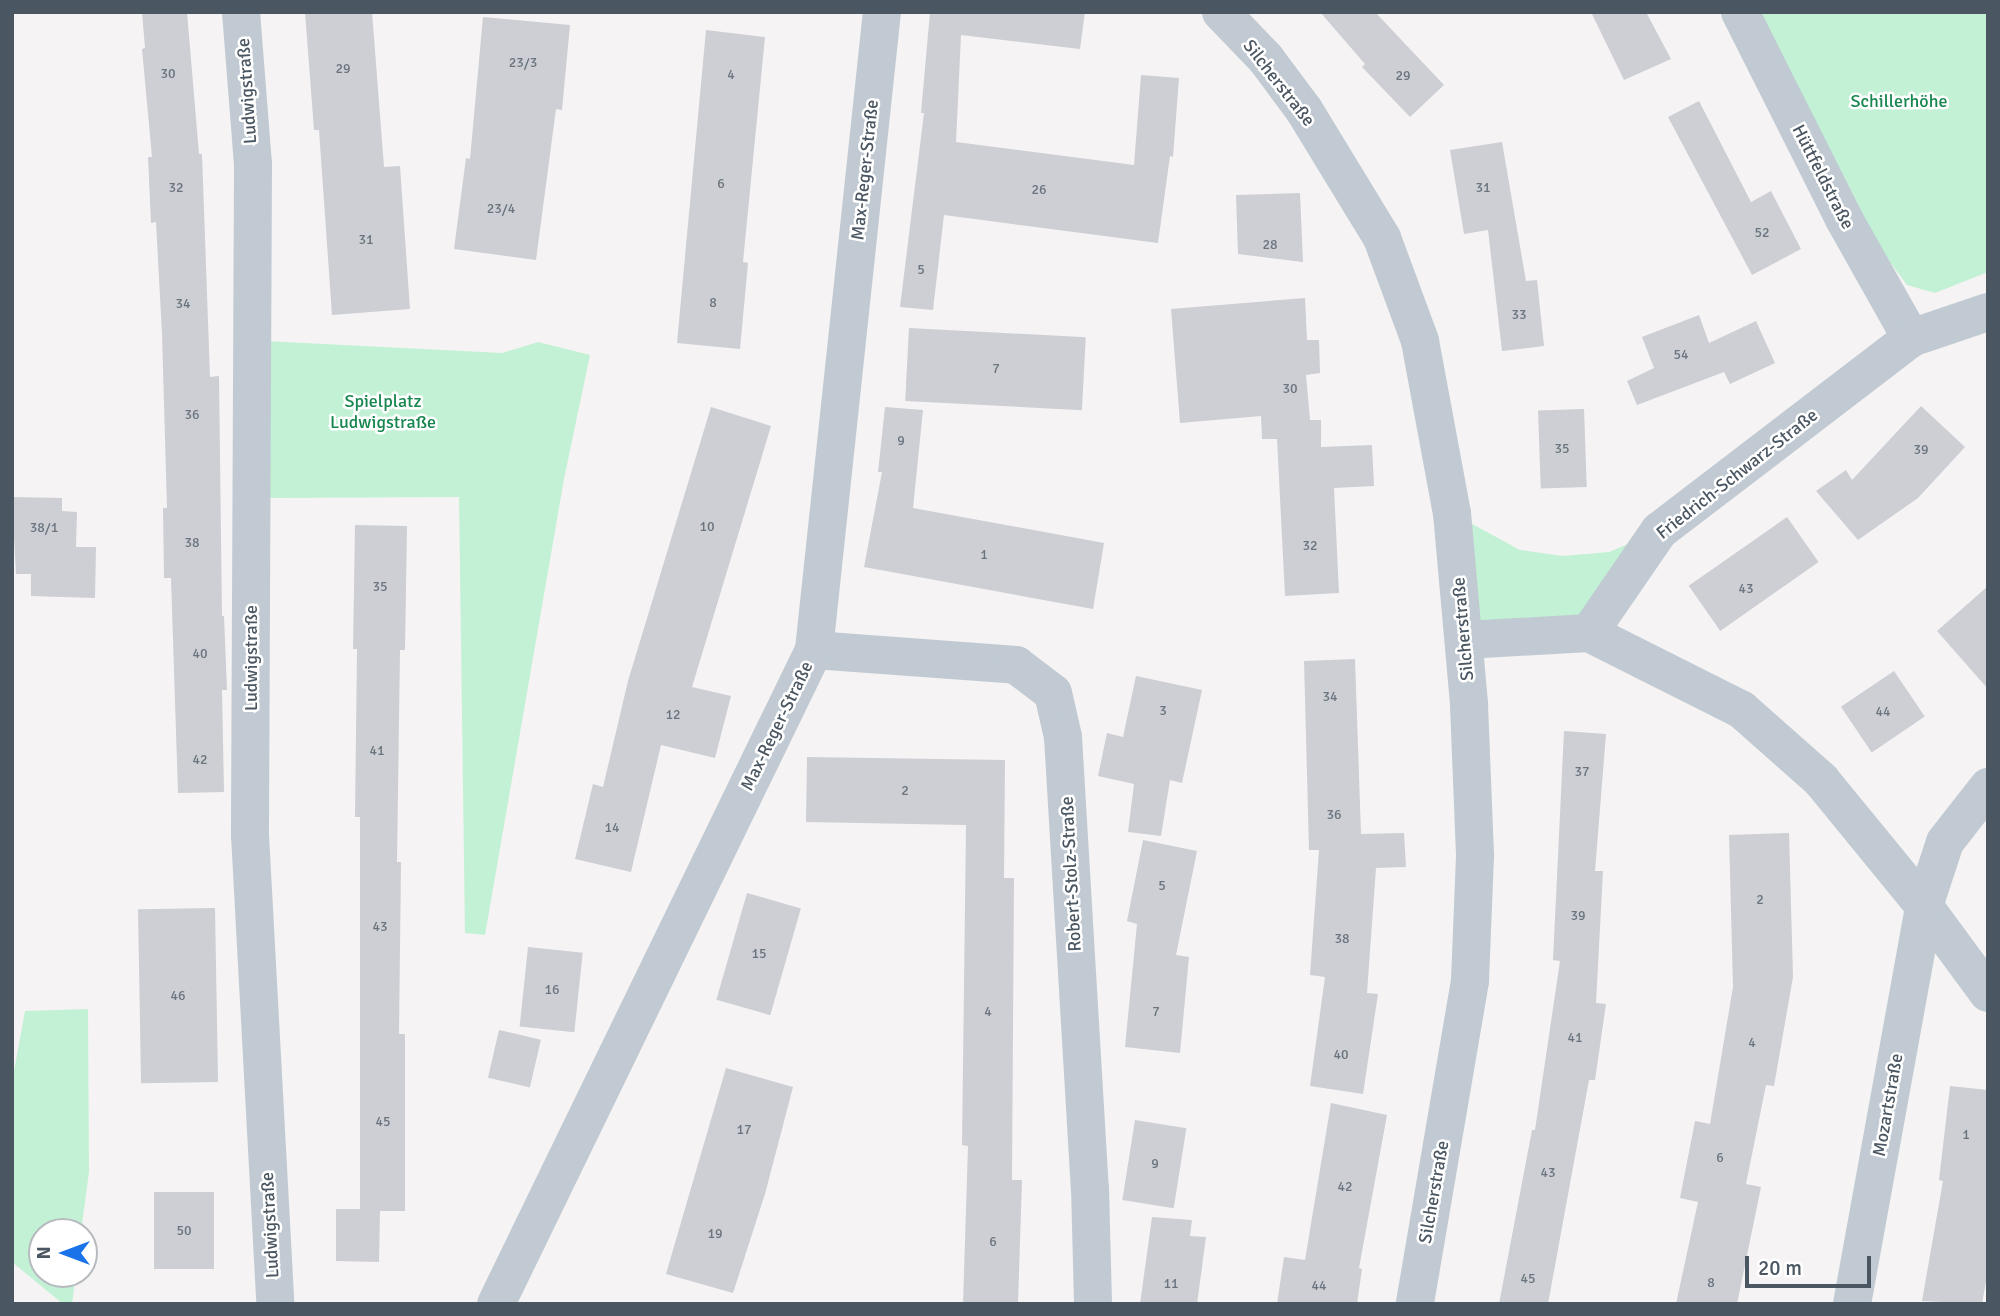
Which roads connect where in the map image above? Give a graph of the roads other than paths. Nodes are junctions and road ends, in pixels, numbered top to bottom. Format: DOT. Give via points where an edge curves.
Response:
graph roads {
  1 [pos="241,12"];
  2 [pos="882,12"];
  3 [pos="1220,12"];
  4 [pos="1740,12"];
  5 [pos="1988,312"];
  6 [pos="1911,338"];
  7 [pos="1589,633"];
  8 [pos="1465,640"];
  9 [pos="814,650"];
  10 [pos="1988,788"];
  11 [pos="1924,906"];
  12 [pos="1988,993"];
  13 [pos="275,1304"];
  14 [pos="496,1304"];
  15 [pos="1093,1304"];
  16 [pos="1415,1304"];
  17 [pos="1852,1304"];
  1 -- 13 [label="street, Ludwigstraße" via="253,164 250,835"];
  2 -- 9 [label="street, Max-Reger-Straße"];
  3 -- 8 [label="street, Silcherstraße" via="1266,59 1304,110 1382,238 1423,355 1452,513"];
  4 -- 6 [label="street, Hüttfeldstraße" via="1844,219"];
  5 -- 6 [label="street, Friedrich-Schwarz-Straße"];
  6 -- 7 [label="street, Friedrich-Schwarz-Straße" via="1659,531"];
  7 -- 8 [label="street"];
  7 -- 11 [label="street" via="1742,710 1821,780"];
  8 -- 16 [label="street, Silcherstraße" via="1475,856 1471,981"];
  9 -- 14 [label="street, Max-Reger-Straße"];
  9 -- 15 [label="street, Robert-Stolz-Straße" via="1016,665 1053,693 1063,737"];
  10 -- 11 [label="street, Mozartstraße" via="1945,842"];
  11 -- 12 [label="street"];
  11 -- 17 [label="street, Mozartstraße"];
}
